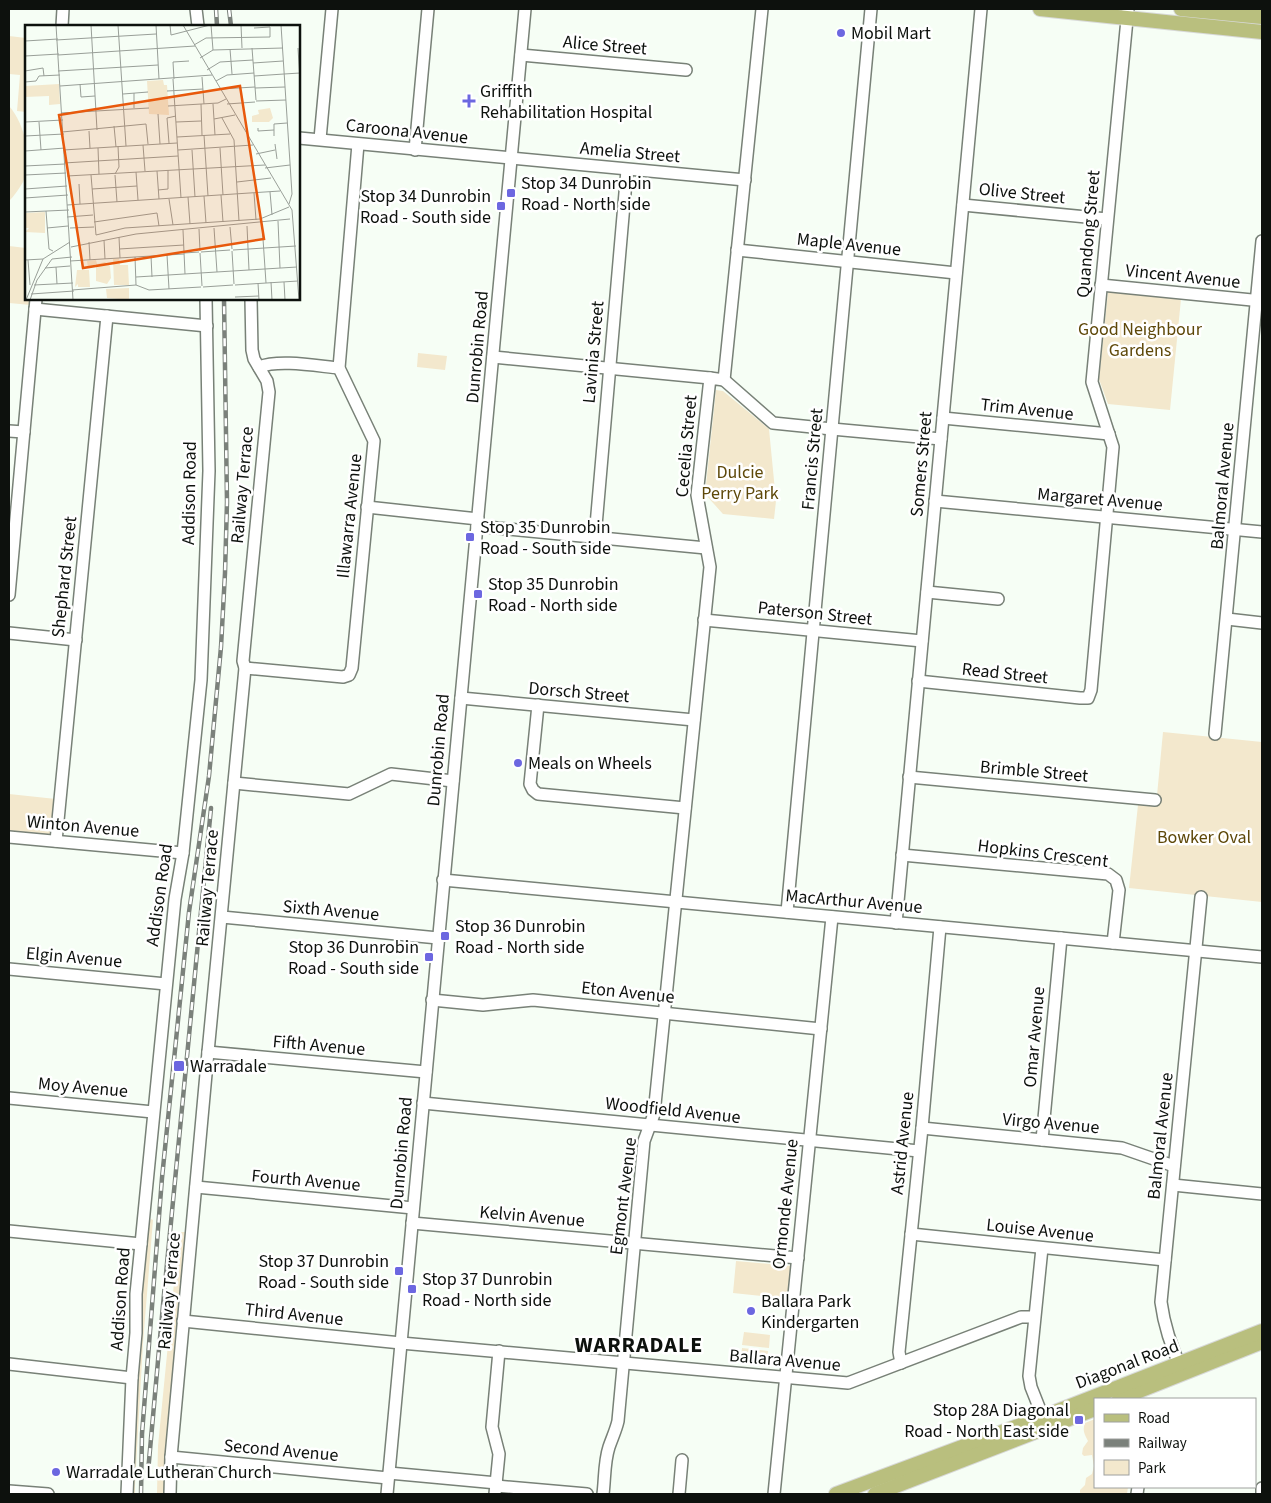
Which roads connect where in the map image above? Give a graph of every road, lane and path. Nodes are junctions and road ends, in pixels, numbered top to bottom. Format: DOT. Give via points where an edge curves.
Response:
graph roads {
  1 [pos="63,9"];
  2 [pos="196,9"];
  3 [pos="332,9"];
  4 [pos="428,9"];
  5 [pos="525,9"];
  6 [pos="762,9"];
  7 [pos="871,9"];
  8 [pos="981,9"];
  9 [pos="1040,9"];
  10 [pos="1180,9"];
  11 [pos="1223,11"];
  12 [pos="1108,12"];
  13 [pos="1127,13"];
  14 [pos="1262,17"];
  15 [pos="62,25"];
  16 [pos="198,25"];
  17 [pos="1221,28"];
  18 [pos="1262,32"];
  19 [pos="521,55"];
  20 [pos="686,70"];
  21 [pos="300,138"];
  22 [pos="320,140"];
  23 [pos="358,144"];
  24 [pos="415,150"];
  25 [pos="512,159"];
  26 [pos="627,170"];
  27 [pos="745,180"];
  28 [pos="963,205"];
  29 [pos="1107,219"];
  30 [pos="1262,242"];
  31 [pos="738,250"];
  32 [pos="847,262"];
  33 [pos="956,273"];
  34 [pos="1101,285"];
  35 [pos="206,300"];
  36 [pos="251,300"];
  37 [pos="1259,301"];
  38 [pos="36,304"];
  39 [pos="107,316"];
  40 [pos="206,326"];
  41 [pos="493,357"];
  42 [pos="259,366"];
  43 [pos="339,368"];
  44 [pos="610,368"];
  45 [pos="710,378"];
  46 [pos="724,380"];
  47 [pos="943,418"];
  48 [pos="832,429"];
  49 [pos="9,431"];
  50 [pos="24,432"];
  51 [pos="1109,434"];
  52 [pos="941,439"];
  53 [pos="935,501"];
  54 [pos="367,508"];
  55 [pos="1105,517"];
  56 [pos="478,523"];
  57 [pos="1235,530"];
  58 [pos="1262,532"];
  59 [pos="595,537"];
  60 [pos="706,548"];
  61 [pos="10,561"];
  62 [pos="926,592"];
  63 [pos="9,595"];
  64 [pos="998,599"];
  65 [pos="1226,619"];
  66 [pos="704,620"];
  67 [pos="1262,623"];
  68 [pos="813,631"];
  69 [pos="9,633"];
  70 [pos="76,640"];
  71 [pos="922,642"];
  72 [pos="245,668"];
  73 [pos="918,681"];
  74 [pos="461,698"];
  75 [pos="1088,698"];
  76 [pos="538,705"];
  77 [pos="694,720"];
  78 [pos="1215,734"];
  79 [pos="909,777"];
  80 [pos="453,781"];
  81 [pos="234,783"];
  82 [pos="1154,800"];
  83 [pos="685,808"];
  84 [pos="9,837"];
  85 [pos="56,841"];
  86 [pos="183,853"];
  87 [pos="902,855"];
  88 [pos="443,880"];
  89 [pos="1201,898"];
  90 [pos="675,902"];
  91 [pos="787,912"];
  92 [pos="222,917"];
  93 [pos="832,917"];
  94 [pos="896,923"];
  95 [pos="940,927"];
  96 [pos="438,938"];
  97 [pos="1061,938"];
  98 [pos="1113,943"];
  99 [pos="1196,951"];
  100 [pos="1262,957"];
  101 [pos="9,969"];
  102 [pos="166,984"];
  103 [pos="432,1000"];
  104 [pos="664,1013"];
  105 [pos="821,1029"];
  106 [pos="208,1052"];
  107 [pos="426,1072"];
  108 [pos="9,1098"];
  109 [pos="423,1103"];
  110 [pos="153,1112"];
  111 [pos="650,1125"];
  112 [pos="922,1128"];
  113 [pos="809,1140"];
  114 [pos="1042,1140"];
  115 [pos="919,1151"];
  116 [pos="1174,1166"];
  117 [pos="1173,1185"];
  118 [pos="196,1187"];
  119 [pos="1262,1194"];
  120 [pos="413,1208"];
  121 [pos="412,1223"];
  122 [pos="9,1231"];
  123 [pos="911,1234"];
  124 [pos="140,1244"];
  125 [pos="634,1244"];
  126 [pos="1042,1248"];
  127 [pos="798,1258"];
  128 [pos="1166,1260"];
  129 [pos="1034,1317"];
  130 [pos="183,1320"];
  131 [pos="1262,1331"];
  132 [pos="1262,1342"];
  133 [pos="401,1343"];
  134 [pos="499,1351"];
  135 [pos="623,1363"];
  136 [pos="901,1363"];
  137 [pos="9,1364"];
  138 [pos="1181,1369"];
  139 [pos="132,1378"];
  140 [pos="785,1378"];
  141 [pos="1145,1389"];
  142 [pos="1118,1398"];
  143 [pos="1122,1398"];
  144 [pos="1094,1406"];
  145 [pos="1094,1408"];
  146 [pos="1045,1422"];
  147 [pos="171,1457"];
  148 [pos="682,1460"];
  149 [pos="913,1472"];
  150 [pos="389,1475"];
  151 [pos="496,1488"];
  152 [pos="1262,1488"];
  153 [pos="9,1491"];
  154 [pos="48,1494"];
  155 [pos="127,1494"];
  156 [pos="170,1494"];
  157 [pos="387,1494"];
  158 [pos="587,1494"];
  159 [pos="603,1494"];
  160 [pos="680,1494"];
  161 [pos="774,1494"];
  162 [pos="836,1494"];
  163 [pos="875,1494"];
  164 [pos="1262,1494"];
  1 -- 15 [label="street"];
  2 -- 16 [label="street"];
  3 -- 22 [label="street"];
  4 -- 24 [label="street"];
  5 -- 19 [label="street, Dunrobin Road"];
  6 -- 27 [label="street"];
  7 -- 32 [label="street, Francis Street"];
  8 -- 28 [label="street, Somers Street"];
  9 -- 12 [label="main road"];
  10 -- 11 [label="main road"];
  11 -- 14 [label="main road"];
  11 -- 17 [label="street"];
  12 -- 13 [label="main road"];
  13 -- 17 [label="main road"];
  13 -- 29 [label="street, Quandong Street"];
  17 -- 18 [label="main road"];
  19 -- 20 [label="street, Alice Street"];
  19 -- 25 [label="street, Dunrobin Road"];
  21 -- 22 [label="street, Caroona Avenue"];
  22 -- 23 [label="street, Caroona Avenue"];
  23 -- 24 [label="street, Caroona Avenue"];
  23 -- 43 [label="street"];
  24 -- 25 [label="street, Caroona Avenue"];
  25 -- 26 [label="street, Amelia Street"];
  25 -- 41 [label="street, Dunrobin Road"];
  26 -- 27 [label="street, Amelia Street"];
  26 -- 44 [label="street, Lavinia Street"];
  27 -- 31 [label="street"];
  28 -- 29 [label="street, Olive Street"];
  28 -- 33 [label="street, Somers Street"];
  29 -- 34 [label="street, Quandong Street"];
  30 -- 37 [label="street, Balmoral Avenue"];
  31 -- 32 [label="street, Maple Avenue"];
  31 -- 46 [label="street"];
  32 -- 33 [label="street, Maple Avenue"];
  32 -- 48 [label="street, Francis Street"];
  33 -- 47 [label="street, Somers Street"];
  34 -- 37 [label="street, Vincent Avenue"];
  34 -- 51 [label="street, Quandong Street" via="1092,382"];
  35 -- 40 [label="street, Addison Road"];
  36 -- 42 [label="street" via="252,350"];
  37 -- 57 [label="street, Balmoral Avenue"];
  38 -- 39 [label="street"];
  38 -- 50 [label="street"];
  39 -- 40 [label="street"];
  39 -- 70 [label="street, Shephard Street"];
  40 -- 86 [label="street, Addison Road" via="209,471 201,680"];
  41 -- 44 [label="street"];
  41 -- 56 [label="street, Dunrobin Road"];
  42 -- 43 [label="street" via="277,363"];
  42 -- 72 [label="street, Railway Terrace" via="269,392 243,661"];
  43 -- 54 [label="street, Illawarra Avenue" via="374,442"];
  44 -- 45 [label="street"];
  44 -- 59 [label="street, Lavinia Street"];
  45 -- 46 [label="street, Cecelia Street"];
  45 -- 60 [label="street, Cecelia Street" via="696,494"];
  46 -- 48 [label="street" via="773,422"];
  47 -- 51 [label="street, Trim Avenue"];
  47 -- 52 [label="street, Somers Street"];
  48 -- 52 [label="street"];
  48 -- 68 [label="street, Francis Street"];
  49 -- 50 [label="street"];
  50 -- 61 [label="street"];
  51 -- 55 [label="street, Quandong Street" via="1113,447"];
  52 -- 53 [label="street, Somers Street"];
  53 -- 55 [label="street, Margaret Avenue"];
  53 -- 62 [label="street, Somers Street"];
  54 -- 56 [label="street"];
  54 -- 72 [label="street, Illawarra Avenue" via="349,674 343,677"];
  55 -- 57 [label="street, Margaret Avenue"];
  55 -- 75 [label="street, Quandong Street"];
  56 -- 59 [label="street"];
  56 -- 74 [label="street, Dunrobin Road"];
  57 -- 58 [label="street, Margaret Avenue"];
  57 -- 65 [label="street, Balmoral Avenue"];
  59 -- 60 [label="street"];
  60 -- 66 [label="street, Cecelia Street" via="710,567"];
  61 -- 63 [label="street"];
  62 -- 64 [label="street"];
  62 -- 71 [label="street, Somers Street"];
  65 -- 67 [label="street"];
  65 -- 78 [label="street, Balmoral Avenue"];
  66 -- 68 [label="street, Paterson Street"];
  66 -- 77 [label="street, Cecelia Street"];
  68 -- 71 [label="street, Paterson Street"];
  68 -- 91 [label="street, Francis Street"];
  69 -- 70 [label="street"];
  70 -- 85 [label="street, Shephard Street"];
  71 -- 73 [label="street, Somers Street"];
  72 -- 81 [label="street, Railway Terrace"];
  73 -- 75 [label="street, Read Street"];
  73 -- 79 [label="street, Somers Street"];
  74 -- 76 [label="street, Dorsch Street"];
  74 -- 80 [label="street, Dunrobin Road"];
  76 -- 77 [label="street, Dorsch Street"];
  76 -- 83 [label="street" via="530,784 538,794"];
  77 -- 83 [label="street, Cecelia Street"];
  79 -- 82 [label="street, Brimble Street"];
  79 -- 87 [label="street, Somers Street"];
  80 -- 81 [label="street" via="391,774 348,794"];
  80 -- 88 [label="street, Dunrobin Road"];
  81 -- 92 [label="street, Railway Terrace"];
  83 -- 90 [label="street, Cecelia Street"];
  84 -- 85 [label="street, Winton Avenue"];
  85 -- 86 [label="street, Winton Avenue"];
  86 -- 102 [label="street, Addison Road"];
  87 -- 94 [label="street, Somers Street"];
  87 -- 98 [label="street, Hopkins Crescent" via="1108,874 1116,880 1119,890"];
  88 -- 90 [label="street, MacArthur Avenue"];
  88 -- 96 [label="street, Dunrobin Road"];
  89 -- 99 [label="street, Balmoral Avenue"];
  90 -- 91 [label="street, MacArthur Avenue"];
  90 -- 104 [label="street, Egmont Avenue"];
  91 -- 93 [label="street, MacArthur Avenue"];
  92 -- 96 [label="street, Sixth Avenue"];
  92 -- 106 [label="street, Railway Terrace"];
  93 -- 94 [label="street, MacArthur Avenue"];
  93 -- 105 [label="street, Ormonde Avenue"];
  94 -- 95 [label="street, MacArthur Avenue"];
  95 -- 97 [label="street, MacArthur Avenue"];
  95 -- 112 [label="street, Astrid Avenue"];
  96 -- 103 [label="street, Dunrobin Road"];
  97 -- 98 [label="street, MacArthur Avenue"];
  97 -- 114 [label="street, Omar Avenue"];
  98 -- 99 [label="street, MacArthur Avenue"];
  99 -- 100 [label="street, MacArthur Avenue"];
  99 -- 116 [label="street, Balmoral Avenue"];
  101 -- 102 [label="street, Elgin Avenue"];
  102 -- 110 [label="street, Addison Road"];
  103 -- 104 [label="street, Eton Avenue" via="484,1005 533,1000"];
  103 -- 107 [label="street, Dunrobin Road"];
  104 -- 105 [label="street, Eton Avenue"];
  104 -- 111 [label="street, Egmont Avenue" via="654,1114"];
  105 -- 113 [label="street, Ormonde Avenue"];
  106 -- 107 [label="street, Fifth Avenue"];
  106 -- 118 [label="street, Railway Terrace"];
  107 -- 109 [label="street, Dunrobin Road"];
  108 -- 110 [label="street, Moy Avenue"];
  109 -- 111 [label="street, Woodfield Avenue"];
  109 -- 120 [label="street, Dunrobin Road"];
  110 -- 124 [label="street, Addison Road"];
  111 -- 113 [label="street, Woodfield Avenue"];
  111 -- 125 [label="street, Egmont Avenue" via="644,1141"];
  112 -- 114 [label="street, Virgo Avenue"];
  112 -- 115 [label="street, Astrid Avenue"];
  113 -- 115 [label="street, Woodfield Avenue"];
  113 -- 127 [label="street, Ormonde Avenue"];
  114 -- 116 [label="street, Virgo Avenue" via="1122,1148"];
  115 -- 123 [label="street, Astrid Avenue"];
  116 -- 117 [label="street, Balmoral Avenue"];
  117 -- 119 [label="street"];
  117 -- 128 [label="street, Balmoral Avenue"];
  118 -- 120 [label="street, Fourth Avenue"];
  118 -- 130 [label="street, Railway Terrace"];
  120 -- 121 [label="street, Dunrobin Road"];
  121 -- 125 [label="street, Kelvin Avenue"];
  121 -- 133 [label="street, Dunrobin Road"];
  122 -- 124 [label="street"];
  123 -- 126 [label="street, Louise Avenue"];
  123 -- 136 [label="street, Astrid Avenue" via="899,1352"];
  124 -- 139 [label="street, Addison Road"];
  125 -- 127 [label="street, Kelvin Avenue"];
  125 -- 135 [label="street, Egmont Avenue"];
  126 -- 128 [label="street, Louise Avenue"];
  126 -- 129 [label="street"];
  127 -- 140 [label="street, Ormonde Avenue"];
  128 -- 138 [label="street, Balmoral Avenue" via="1161,1302"];
  129 -- 136 [label="street, Ballara Avenue" via="1021,1316"];
  129 -- 146 [label="street" via="1029,1376"];
  130 -- 133 [label="street, Third Avenue"];
  130 -- 147 [label="street, Railway Terrace"];
  131 -- 138 [label="main road, Diagonal Road"];
  132 -- 138 [label="main road, Diagonal Road"];
  133 -- 134 [label="street, Ballara Avenue"];
  133 -- 150 [label="street, Dunrobin Road"];
  134 -- 135 [label="street, Ballara Avenue"];
  134 -- 151 [label="street" via="492,1427 499,1454"];
  135 -- 140 [label="street, Ballara Avenue"];
  135 -- 159 [label="street, Egmont Avenue" via="616,1429 607,1455"];
  136 -- 140 [label="street, Ballara Avenue" via="848,1383"];
  137 -- 139 [label="street"];
  138 -- 141 [label="main road, Diagonal Road"];
  139 -- 155 [label="street, Addison Road"];
  140 -- 161 [label="street, Ormonde Avenue"];
  141 -- 142 [label="main road, Diagonal Road"];
  141 -- 143 [label="main road, Diagonal Road"];
  144 -- 146 [label="main road, Diagonal Road"];
  145 -- 146 [label="main road, Diagonal Road"];
  146 -- 149 [label="main road, Diagonal Road"];
  147 -- 150 [label="street, Second Avenue"];
  147 -- 156 [label="street, Railway Terrace"];
  148 -- 160 [label="street"];
  149 -- 162 [label="main road, Diagonal Road"];
  149 -- 163 [label="main road, Diagonal Road"];
  150 -- 151 [label="street, Second Avenue"];
  150 -- 157 [label="street, Dunrobin Road"];
  151 -- 158 [label="street, Second Avenue"];
  152 -- 164 [label="street"];
  153 -- 154 [label="street"];
}
